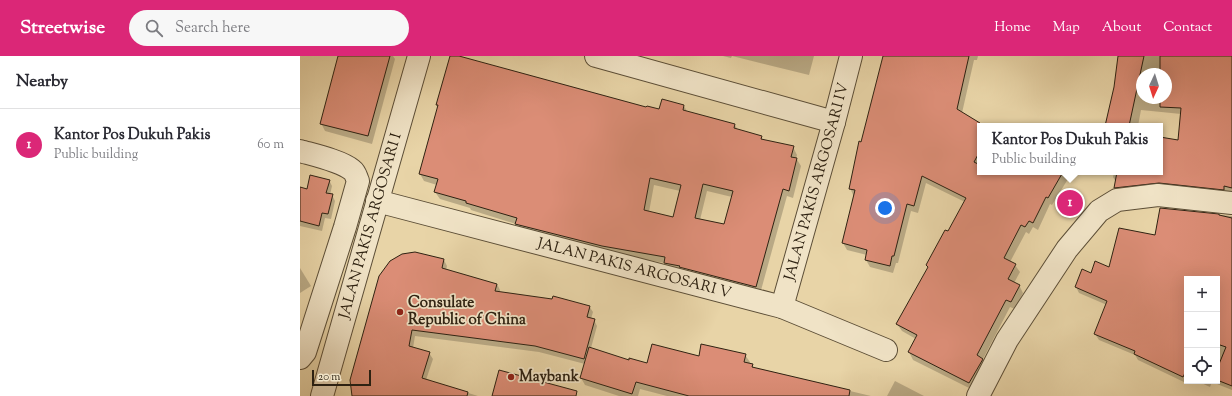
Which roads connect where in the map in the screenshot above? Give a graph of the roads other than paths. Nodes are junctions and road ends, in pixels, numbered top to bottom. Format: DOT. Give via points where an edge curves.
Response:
graph roads {
  1 [pos="419,56"];
  2 [pos="596,56"];
  3 [pos="851,56"];
  4 [pos="834,122"];
  5 [pos="300,151"];
  6 [pos="378,201"];
  7 [pos="1232,203"];
  8 [pos="782,308"];
  9 [pos="886,350"];
  10 [pos="300,358"];
  11 [pos="322,396"];
  12 [pos="978,396"];
  1 -- 6 [label="street, JALAN PAKIS ARGOSARI I"];
  2 -- 4 [label="street"];
  3 -- 4 [label="street, JALAN PAKIS ARGOSARI IV"];
  4 -- 8 [label="street, JALAN PAKIS ARGOSARI IV"];
  5 -- 10 [label="street" via="341,164 352,170 358,181 305,352"];
  6 -- 8 [label="street, JALAN PAKIS ARGOSARI V"];
  6 -- 11 [label="street, JALAN PAKIS ARGOSARI I"];
  7 -- 12 [label="street" via="1158,195 1117,200 1099,211 1067,249 1007,340"];
  8 -- 9 [label="street, JALAN PAKIS ARGOSARI V"];
}
